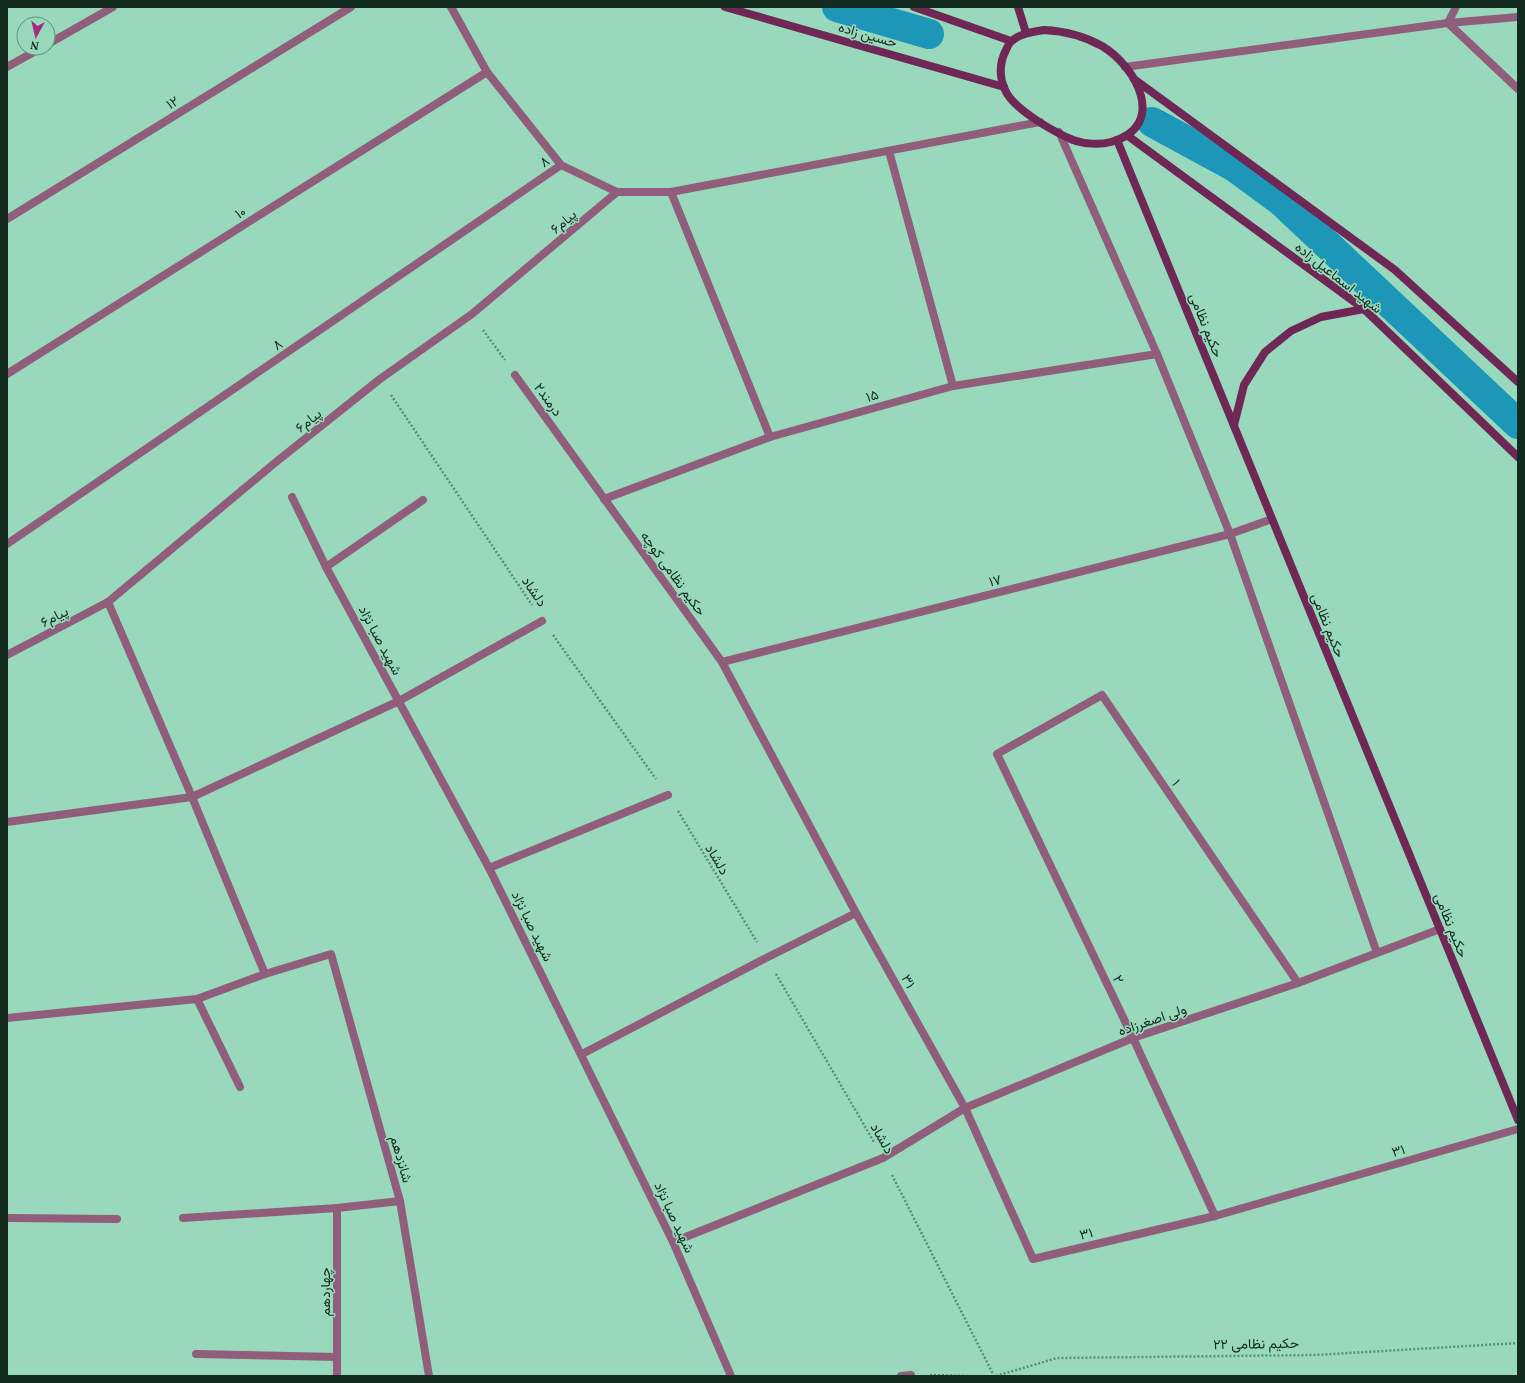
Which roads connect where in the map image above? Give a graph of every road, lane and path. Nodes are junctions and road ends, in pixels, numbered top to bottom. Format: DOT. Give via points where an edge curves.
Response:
graph roads {
  1 [pos="113,7"];
  2 [pos="351,7"];
  3 [pos="451,7"];
  4 [pos="725,7"];
  5 [pos="914,7"];
  6 [pos="1018,7"];
  7 [pos="1456,7"];
  8 [pos="1518,17"];
  9 [pos="1448,23"];
  10 [pos="1026,33"];
  11 [pos="56,39"];
  12 [pos="1011,41"];
  13 [pos="26,56"];
  14 [pos="7,67"];
  15 [pos="1125,67"];
  16 [pos="487,72"];
  17 [pos="1134,79"];
  18 [pos="1004,86"];
  19 [pos="1518,89"];
  20 [pos="1040,122"];
  21 [pos="1059,132"];
  22 [pos="1128,136"];
  23 [pos="1117,140"];
  24 [pos="889,152"];
  25 [pos="561,165"];
  26 [pos="617,192"];
  27 [pos="671,192"];
  28 [pos="7,219"];
  29 [pos="1364,309"];
  30 [pos="472,314"];
  31 [pos="1157,354"];
  32 [pos="7,374"];
  33 [pos="515,375"];
  34 [pos="380,379"];
  35 [pos="1518,382"];
  36 [pos="953,386"];
  37 [pos="1234,425"];
  38 [pos="770,437"];
  39 [pos="1518,457"];
  40 [pos="292,497"];
  41 [pos="604,498"];
  42 [pos="423,500"];
  43 [pos="1272,520"];
  44 [pos="1230,534"];
  45 [pos="7,544"];
  46 [pos="326,567"];
  47 [pos="108,602"];
  48 [pos="542,621"];
  49 [pos="7,654"];
  50 [pos="722,662"];
  51 [pos="399,701"];
  52 [pos="998,754"];
  53 [pos="668,795"];
  54 [pos="192,798"];
  55 [pos="7,822"];
  56 [pos="489,868"];
  57 [pos="856,913"];
  58 [pos="1440,929"];
  59 [pos="1377,953"];
  60 [pos="766,958"];
  61 [pos="265,974"];
  62 [pos="1298,983"];
  63 [pos="197,999"];
  64 [pos="7,1018"];
  65 [pos="1133,1038"];
  66 [pos="582,1054"];
  67 [pos="240,1087"];
  68 [pos="965,1108"];
  69 [pos="1518,1120"];
  70 [pos="1518,1129"];
  71 [pos="884,1158"];
  72 [pos="400,1201"];
  73 [pos="337,1208"];
  74 [pos="1215,1216"];
  75 [pos="7,1218"];
  76 [pos="183,1218"];
  77 [pos="117,1219"];
  78 [pos="673,1242"];
  79 [pos="1518,1343"];
  80 [pos="196,1354"];
  81 [pos="337,1357"];
  82 [pos="911,1375"];
  83 [pos="337,1376"];
  84 [pos="429,1376"];
  85 [pos="731,1376"];
  86 [pos="902,1376"];
  87 [pos="971,1376"];
  88 [pos="995,1376"];
  1 -- 11 [label="street"];
  2 -- 28 [label="street, ۱۲"];
  3 -- 16 [label="street"];
  4 -- 18 [label="main road, حسین زاده"];
  5 -- 12 [label="main road"];
  6 -- 10 [label="main road"];
  7 -- 9 [label="street"];
  8 -- 9 [label="street"];
  9 -- 15 [label="street"];
  9 -- 19 [label="street"];
  10 -- 12 [label="main road"];
  10 -- 15 [label="main road" via="1056,30 1083,38 1102,47"];
  12 -- 18 [label="main road" via="1000,66 1001,82"];
  13 -- 14 [label="street"];
  15 -- 17 [label="main road"];
  16 -- 25 [label="street"];
  16 -- 32 [label="street, ۱۰"];
  17 -- 22 [label="main road" via="1143,104 1139,125"];
  17 -- 35 [label="main road" via="1395,270"];
  18 -- 20 [label="main road" via="1010,97"];
  20 -- 21 [label="main road"];
  20 -- 24 [label="street"];
  21 -- 23 [label="main road" via="1073,140 1089,143 1105,144"];
  21 -- 31 [label="street"];
  22 -- 23 [label="main road"];
  22 -- 29 [label="main road, شهید اسماعیل زاده"];
  23 -- 37 [label="main road, حکیم نظامی"];
  24 -- 27 [label="street"];
  24 -- 36 [label="street"];
  25 -- 26 [label="street"];
  25 -- 45 [label="street, ۸"];
  26 -- 27 [label="street"];
  26 -- 30 [label="street, ۶پیام"];
  27 -- 38 [label="street"];
  29 -- 37 [label="main road" via="1321,317 1291,331 1266,352 1244,385"];
  29 -- 39 [label="main road, شهید اسماعیل زاده"];
  30 -- 33 [label="path"];
  30 -- 34 [label="street, ۶پیام"];
  31 -- 36 [label="street, ۱۵"];
  31 -- 44 [label="street"];
  33 -- 41 [label="street, درمند۲"];
  34 -- 47 [label="street, ۶پیام"];
  34 -- 48 [label="path, دلشاد"];
  36 -- 38 [label="street, ۱۵"];
  37 -- 43 [label="main road, حکیم نظامی"];
  38 -- 41 [label="street, ۱۵"];
  40 -- 46 [label="street, شهید صبا نژاد"];
  41 -- 50 [label="street, حکیم نظامی کوچه"];
  42 -- 46 [label="street"];
  43 -- 44 [label="street, ۱۷"];
  43 -- 58 [label="main road, حکیم نظامی"];
  44 -- 50 [label="street, ۱۷"];
  44 -- 59 [label="street"];
  46 -- 51 [label="street, شهید صبا نژاد"];
  47 -- 49 [label="street, ۶پیام"];
  47 -- 54 [label="street"];
  48 -- 51 [label="street"];
  48 -- 53 [label="path, دلشاد"];
  50 -- 57 [label="street, حکیم نظامی کوچه"];
  51 -- 54 [label="street"];
  51 -- 56 [label="street, شهید صبا نژاد"];
  52 -- 62 [label="street, ۱" via="1102,695"];
  52 -- 65 [label="street, ۲"];
  53 -- 56 [label="street"];
  53 -- 60 [label="path, دلشاد"];
  54 -- 55 [label="street"];
  54 -- 61 [label="street"];
  56 -- 66 [label="street, شهید صبا نژاد"];
  57 -- 60 [label="street"];
  57 -- 68 [label="street, ۳۱"];
  58 -- 59 [label="street, ولی اصغرزاده"];
  58 -- 69 [label="main road, حکیم نظامی"];
  59 -- 62 [label="street, ولی اصغرزاده"];
  60 -- 66 [label="street"];
  60 -- 71 [label="path, دلشاد"];
  61 -- 63 [label="street"];
  61 -- 72 [label="street, شانزدهم" via="330,954"];
  62 -- 65 [label="street, ولی اصغرزاده"];
  63 -- 64 [label="street"];
  63 -- 67 [label="street"];
  65 -- 68 [label="street, ولی اصغرزاده"];
  65 -- 74 [label="street, ۲"];
  66 -- 78 [label="street, شهید صبا نژاد"];
  68 -- 71 [label="street, ولی اصغرزاده"];
  68 -- 74 [label="street, ۳۱" via="1033,1259"];
  70 -- 74 [label="street, ۳۱"];
  71 -- 78 [label="street, ولی اصغرزاده"];
  71 -- 88 [label="path, دلشاد"];
  72 -- 73 [label="street"];
  72 -- 84 [label="street, شانزدهم"];
  73 -- 76 [label="street"];
  73 -- 81 [label="street, چهاردهم"];
  75 -- 77 [label="street"];
  78 -- 85 [label="street, شهید صبا نژاد"];
  79 -- 88 [label="path, ۲۲ حکیم نظامی" via="1315,1355 1057,1358"];
  80 -- 81 [label="street"];
  81 -- 83 [label="street, چهاردهم"];
  82 -- 86 [label="street"];
  82 -- 87 [label="path"];
}
